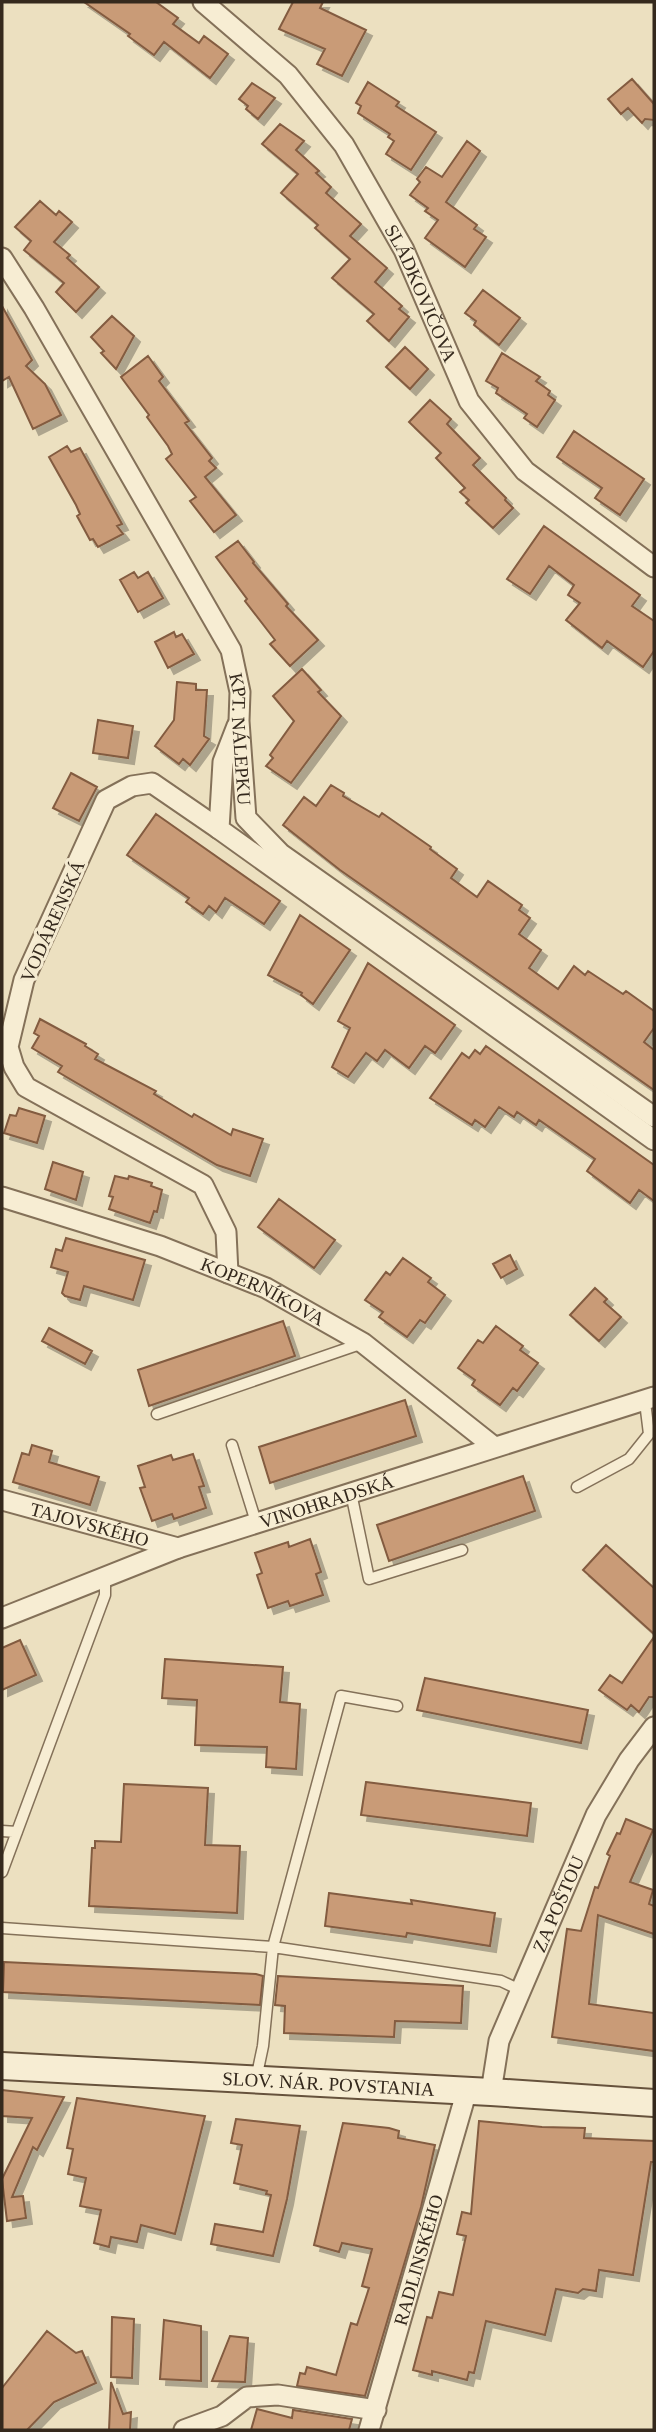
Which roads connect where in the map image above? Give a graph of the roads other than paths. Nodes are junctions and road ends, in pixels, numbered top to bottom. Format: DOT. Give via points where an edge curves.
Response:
graph roads {
  1 [pos="203,2"];
  2 [pos="2,258"];
  3 [pos="654,567"];
  4 [pos="239,721"];
  5 [pos="219,829"];
  6 [pos="654,1117"];
  7 [pos="654,1140"];
  8 [pos="2,1197"];
  9 [pos="228,1273"];
  10 [pos="363,1343"];
  11 [pos="648,1399"];
  12 [pos="157,1414"];
  13 [pos="232,1445"];
  14 [pos="492,1446"];
  15 [pos="577,1487"];
  16 [pos="351,1492"];
  17 [pos="2,1500"];
  18 [pos="256,1522"];
  19 [pos="177,1548"];
  20 [pos="462,1550"];
  21 [pos="105,1576"];
  22 [pos="2,1618"];
  23 [pos="397,1706"];
  24 [pos="654,1727"];
  25 [pos="2,1831"];
  26 [pos="17,1832"];
  27 [pos="2,1872"];
  28 [pos="2,1928"];
  29 [pos="273,1947"];
  30 [pos="520,1990"];
  31 [pos="2,2066"];
  32 [pos="256,2080"];
  33 [pos="479,2091"];
  34 [pos="654,2103"];
  35 [pos="376,2410"];
  36 [pos="184,2430"];
  37 [pos="369,2430"];
  1 -- 3 [label="street, SLÁDKOVIČOVA" via="288,75 344,145 404,250 469,401 525,471"];
  2 -- 4 [label="street, KPT. NÁLEPKU" via="231,650 240,692"];
  4 -- 5 [label="street" via="223,762"];
  4 -- 6 [label="street, KPT. NÁLEPKU" via="246,818 281,854"];
  5 -- 7 [label="street"];
  5 -- 9 [label="street, VODÁRENSKÁ" via="152,783 132,786 106,800 24,981 8,1047 26,1087 203,1185 226,1232"];
  8 -- 9 [label="street, KOPERNÍKOVA" via="160,1246"];
  9 -- 10 [label="street, KOPERNÍKOVA" via="266,1288"];
  10 -- 12 [label="lane"];
  10 -- 14 [label="street, KOPERNÍKOVA"];
  11 -- 14 [label="street, VINOHRADSKÁ"];
  11 -- 15 [label="lane" via="649,1434 629,1459"];
  13 -- 18 [label="lane"];
  14 -- 16 [label="street, VINOHRADSKÁ"];
  16 -- 18 [label="street, VINOHRADSKÁ"];
  16 -- 20 [label="lane" via="369,1579"];
  17 -- 19 [label="street, TAJOVSKÉHO"];
  18 -- 19 [label="street, VINOHRADSKÁ"];
  19 -- 21 [label="street, VINOHRADSKÁ"];
  21 -- 22 [label="street, VINOHRADSKÁ"];
  21 -- 26 [label="lane" via="105,1595"];
  23 -- 29 [label="lane" via="341,1696"];
  24 -- 30 [label="street, ZA POŠTOU" via="596,1815"];
  25 -- 26 [label="lane"];
  26 -- 27 [label="lane"];
  28 -- 29 [label="lane"];
  29 -- 30 [label="lane" via="501,1981"];
  29 -- 32 [label="lane"];
  30 -- 33 [label="street, ZA POŠTOU"];
  31 -- 32 [label="main road, SLOV. NÁR. POVSTANIA"];
  32 -- 33 [label="main road, SLOV. NÁR. POVSTANIA"];
  33 -- 34 [label="main road, SLOV. NÁR. POVSTANIA"];
  33 -- 35 [label="street, RADLINSKÉHO"];
  35 -- 36 [label="street" via="278,2395 247,2397 222,2416"];
  35 -- 37 [label="street, RADLINSKÉHO"];
}
